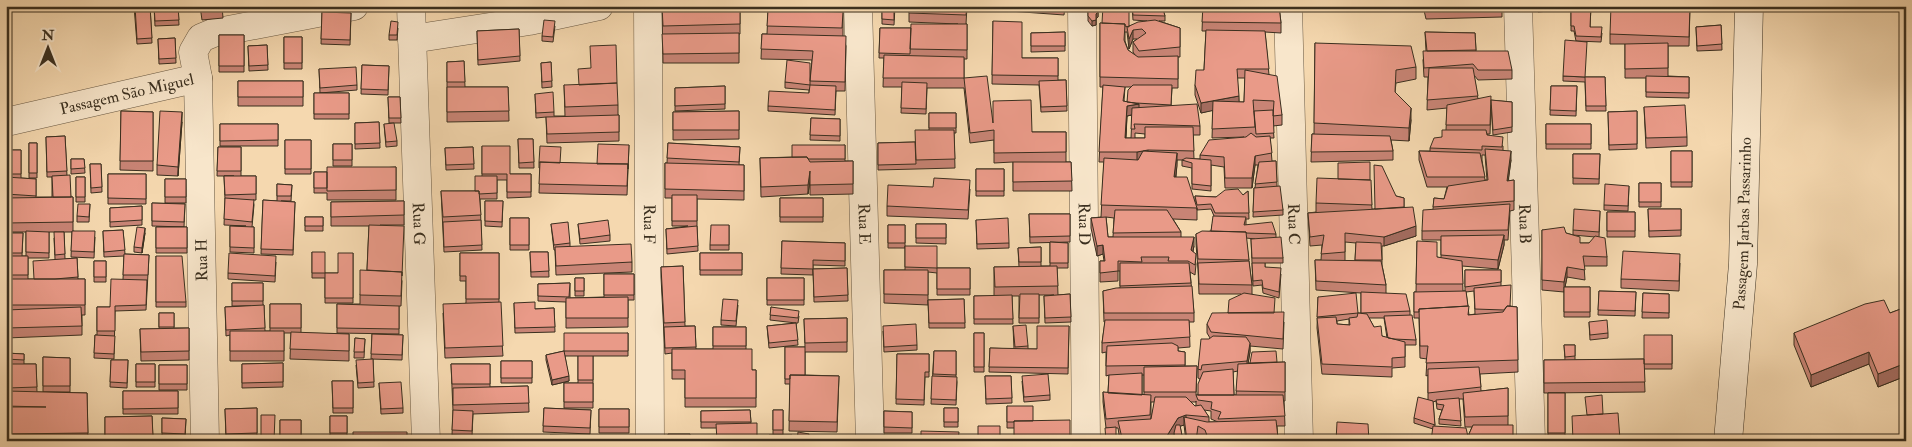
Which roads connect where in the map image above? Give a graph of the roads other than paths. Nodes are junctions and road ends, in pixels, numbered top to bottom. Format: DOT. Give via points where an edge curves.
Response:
graph roads {
  1 [pos="354,6"];
  2 [pos="411,6"];
  3 [pos="599,6"];
  4 [pos="648,6"];
  5 [pos="858,6"];
  6 [pos="1082,6"];
  7 [pos="1288,6"];
  8 [pos="1518,6"];
  9 [pos="1749,6"];
  10 [pos="412,39"];
  11 [pos="198,78"];
  12 [pos="6,122"];
  13 [pos="205,441"];
  14 [pos="426,441"];
  15 [pos="650,441"];
  16 [pos="870,441"];
  17 [pos="1086,441"];
  18 [pos="1299,441"];
  19 [pos="1531,441"];
  20 [pos="1728,441"];
  1 -- 11 [label="street, Passagem São Miguel" via="201,38 193,52"];
  2 -- 10 [label="street, Rua G"];
  3 -- 10 [label="street" via="529,21"];
  4 -- 15 [label="street, Rua F"];
  5 -- 16 [label="street, Rua E"];
  6 -- 17 [label="street, Rua D"];
  7 -- 18 [label="street, Rua C"];
  8 -- 19 [label="street, Rua B"];
  9 -- 20 [label="street, Passagem Jarbas Passarinho" via="1743,264"];
  10 -- 14 [label="street, Rua G"];
  11 -- 12 [label="street, Passagem São Miguel"];
  11 -- 13 [label="street, Rua H"];
}
